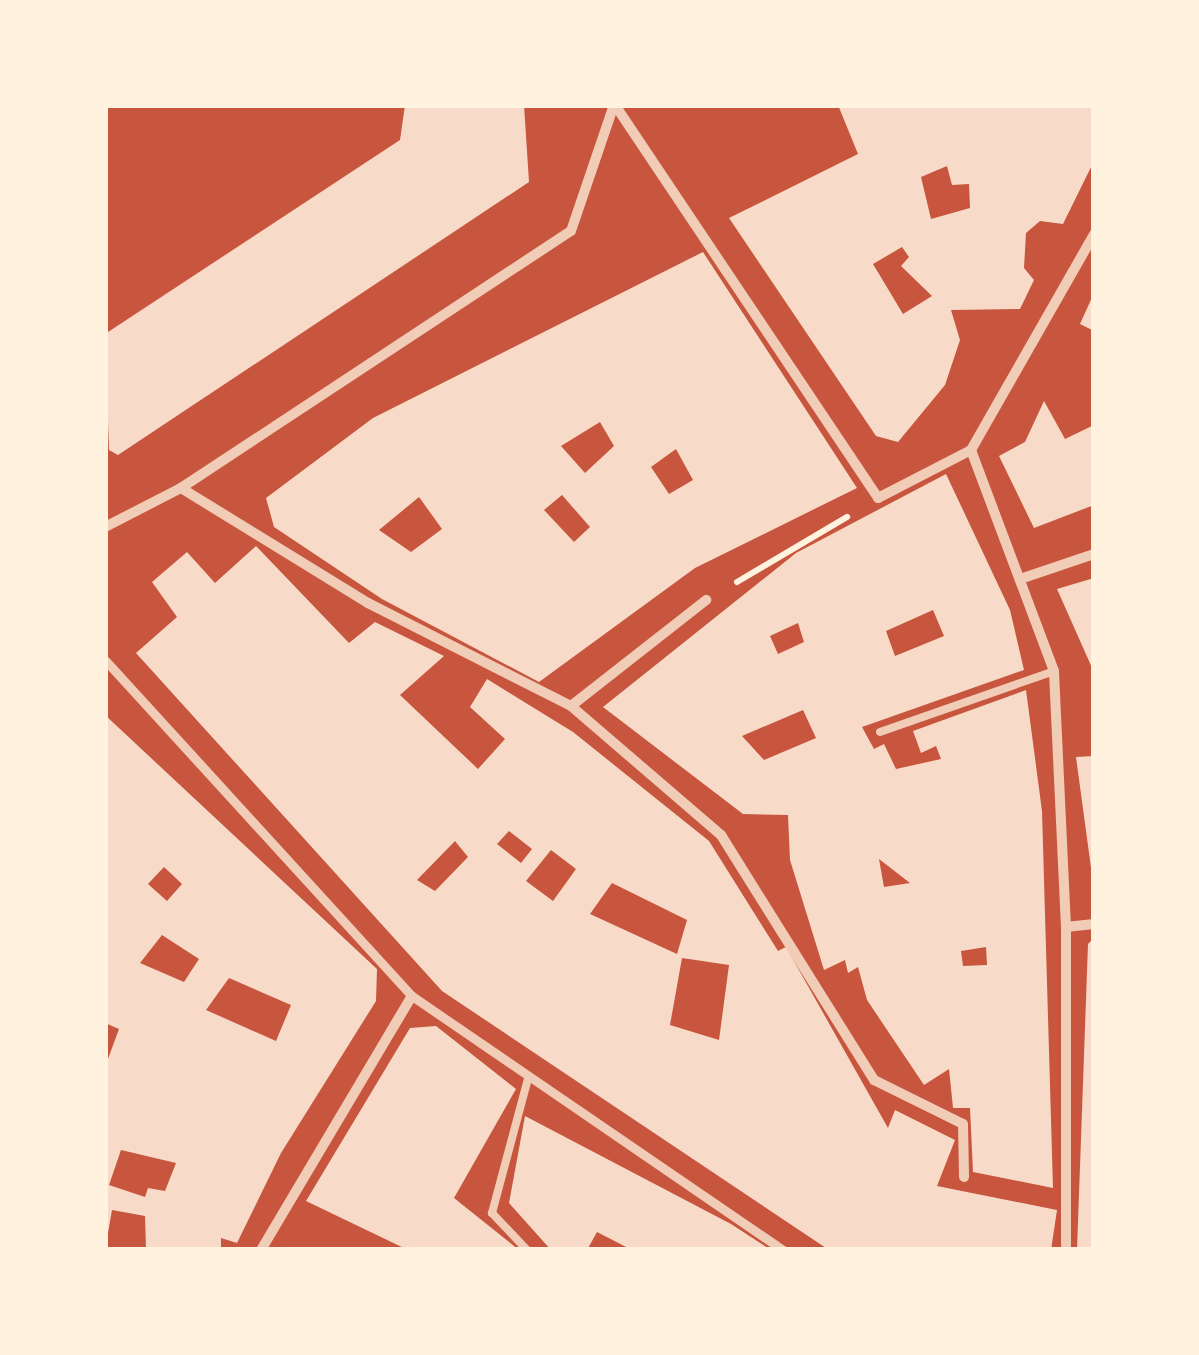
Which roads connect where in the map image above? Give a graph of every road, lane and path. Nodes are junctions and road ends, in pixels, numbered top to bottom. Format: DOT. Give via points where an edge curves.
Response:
graph roads {
  1 [pos="615,105"];
  2 [pos="1094,234"];
  3 [pos="971,450"];
  4 [pos="181,488"];
  5 [pos="878,498"];
  6 [pos="105,527"];
  7 [pos="1094,554"];
  8 [pos="1024,578"];
  9 [pos="706,600"];
  10 [pos="105,660"];
  11 [pos="1054,670"];
  12 [pos="571,706"];
  13 [pos="880,732"];
  14 [pos="1094,924"];
  15 [pos="1066,927"];
  16 [pos="412,996"];
  17 [pos="528,1079"];
  18 [pos="964,1177"];
  19 [pos="261,1250"];
  20 [pos="527,1250"];
  21 [pos="783,1250"];
  22 [pos="1066,1250"];
  1 -- 4 [label="street" via="571,231"];
  1 -- 5 [label="street"];
  2 -- 3 [label="street"];
  3 -- 5 [label="street"];
  3 -- 8 [label="street"];
  4 -- 6 [label="street"];
  4 -- 12 [label="street" via="368,604"];
  5 -- 9 [label="path"];
  7 -- 8 [label="street"];
  8 -- 11 [label="street"];
  9 -- 12 [label="street"];
  10 -- 16 [label="street"];
  11 -- 13 [label="lane"];
  11 -- 15 [label="street"];
  12 -- 18 [label="street" via="721,835 874,1080 962,1124"];
  14 -- 15 [label="street"];
  15 -- 22 [label="street"];
  16 -- 17 [label="street"];
  16 -- 19 [label="street"];
  17 -- 20 [label="lane" via="492,1213"];
  17 -- 21 [label="street"];
}
